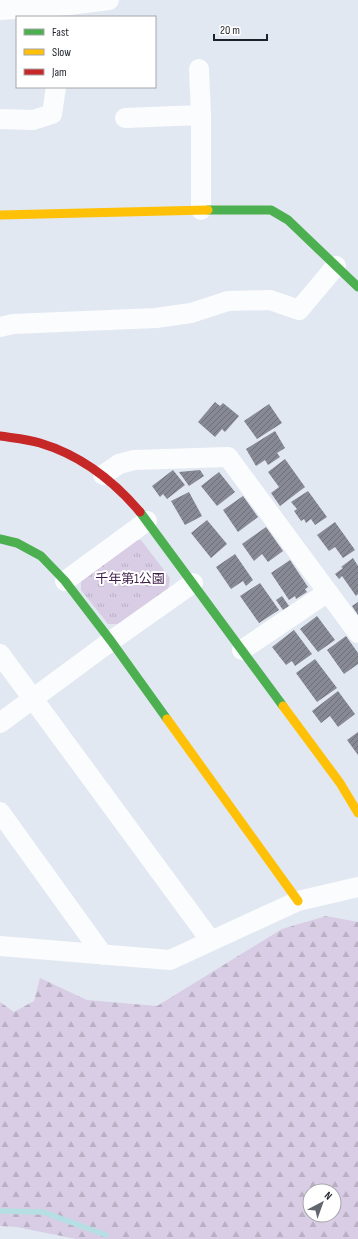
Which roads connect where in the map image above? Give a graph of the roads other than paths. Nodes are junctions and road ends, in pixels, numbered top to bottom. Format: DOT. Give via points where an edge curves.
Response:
graph roads {
  1 [pos="109,0"];
  2 [pos="0,10"];
  3 [pos="68,11"];
  4 [pos="199,69"];
  5 [pos="56,88"];
  6 [pos="201,115"];
  7 [pos="125,118"];
  8 [pos="0,119"];
  9 [pos="201,210"];
  10 [pos="0,215"];
  11 [pos="336,266"];
  12 [pos="358,287"];
  13 [pos="0,327"];
  14 [pos="0,436"];
  15 [pos="103,475"];
  16 [pos="147,521"];
  17 [pos="0,539"];
  18 [pos="65,581"];
  19 [pos="193,583"];
  20 [pos="328,592"];
  21 [pos="358,633"];
  22 [pos="111,641"];
  23 [pos="242,650"];
  24 [pos="0,654"];
  25 [pos="33,699"];
  26 [pos="0,723"];
  27 [pos="0,812"];
  28 [pos="358,814"];
  29 [pos="358,887"];
  30 [pos="298,901"];
  31 [pos="211,941"];
  32 [pos="0,946"];
  33 [pos="103,955"];
  1 -- 3 [label="street"];
  2 -- 3 [label="street"];
  4 -- 6 [label="street"];
  5 -- 8 [label="street" via="52,114 33,120"];
  6 -- 7 [label="street"];
  6 -- 9 [label="street"];
  9 -- 10 [label="street"];
  9 -- 11 [label="street" via="271,210 288,220"];
  11 -- 12 [label="street"];
  11 -- 13 [label="street" via="299,310 270,300 228,301 191,313 156,318 13,324"];
  14 -- 15 [label="street" via="38,442 61,450"];
  15 -- 16 [label="street" via="128,498"];
  15 -- 20 [label="street" via="119,464 134,460 228,457"];
  16 -- 18 [label="street"];
  16 -- 19 [label="street"];
  17 -- 18 [label="street" via="17,543 41,556"];
  18 -- 22 [label="street"];
  19 -- 22 [label="street"];
  19 -- 23 [label="street"];
  20 -- 21 [label="street"];
  20 -- 23 [label="street"];
  22 -- 25 [label="street"];
  22 -- 30 [label="street"];
  23 -- 28 [label="street" via="340,784"];
  24 -- 25 [label="street"];
  25 -- 26 [label="street"];
  25 -- 31 [label="street"];
  27 -- 33 [label="street"];
  29 -- 30 [label="street"];
  30 -- 31 [label="street"];
  31 -- 33 [label="street" via="170,960"];
  32 -- 33 [label="street"];
}
